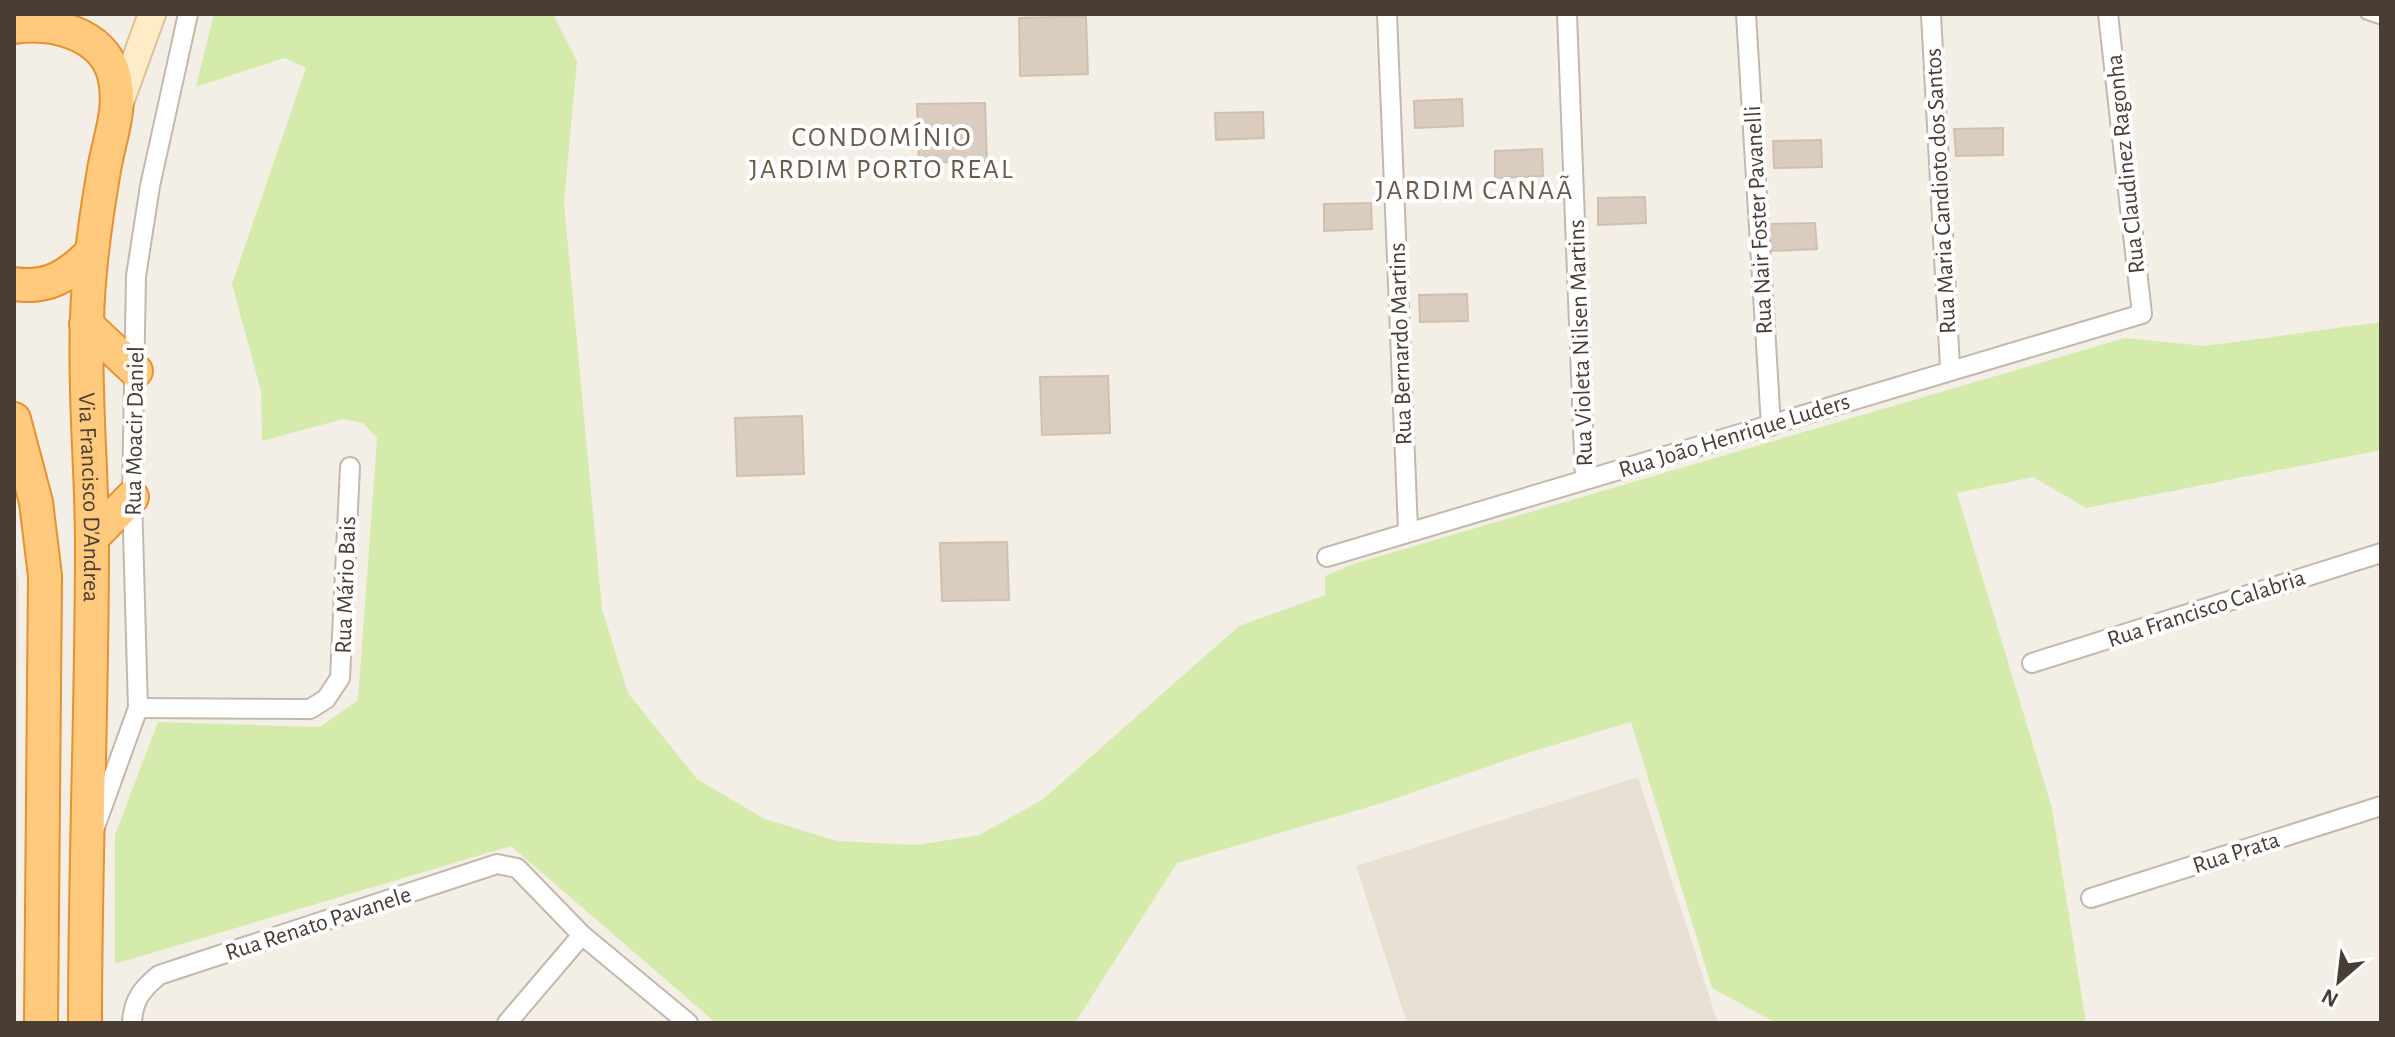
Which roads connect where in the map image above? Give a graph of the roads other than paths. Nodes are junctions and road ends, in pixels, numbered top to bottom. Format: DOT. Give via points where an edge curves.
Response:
graph roads {
  1 [pos="152,14"];
  2 [pos="188,14"];
  3 [pos="1387,14"];
  4 [pos="1567,14"];
  5 [pos="1746,14"];
  6 [pos="1931,14"];
  7 [pos="2108,14"];
  8 [pos="2366,14"];
  9 [pos="2381,19"];
  10 [pos="28,23"];
  11 [pos="119,105"];
  12 [pos="91,253"];
  13 [pos="14,284"];
  14 [pos="2142,314"];
  15 [pos="86,324"];
  16 [pos="1950,368"];
  17 [pos="136,371"];
  18 [pos="15,424"];
  19 [pos="1771,426"];
  20 [pos="350,467"];
  21 [pos="1585,479"];
  22 [pos="132,497"];
  23 [pos="1408,530"];
  24 [pos="92,538"];
  25 [pos="2381,553"];
  26 [pos="1327,557"];
  27 [pos="2032,663"];
  28 [pos="138,708"];
  29 [pos="2381,806"];
  30 [pos="88,845"];
  31 [pos="2091,898"];
  32 [pos="582,935"];
  33 [pos="41,1023"];
  34 [pos="85,1023"];
  35 [pos="132,1023"];
  36 [pos="507,1023"];
  37 [pos="688,1023"];
  1 -- 11 [label="main road"];
  2 -- 17 [label="street, Rua Moacir Daniel" via="136,276"];
  3 -- 23 [label="street, Rua Bernardo Martins"];
  4 -- 21 [label="street, Rua Violeta Nilsen Martins"];
  5 -- 19 [label="street, Rua Nair Foster Pavanelli"];
  6 -- 16 [label="street, Rua Maria Candioto dos Santos"];
  7 -- 14 [label="street, Rua Claudinez Ragonha"];
  8 -- 9 [label="lane"];
  10 -- 11 [label="highway, Via Francisco D'Andrea" via="70,30 105,57"];
  11 -- 12 [label="highway, Via Francisco D'Andrea"];
  12 -- 13 [label="highway" via="47,285"];
  12 -- 15 [label="highway, Via Francisco D'Andrea"];
  14 -- 16 [label="street, Rua João Henrique Luders"];
  15 -- 17 [label="highway"];
  15 -- 24 [label="highway, Via Francisco D'Andrea"];
  16 -- 19 [label="street, Rua João Henrique Luders"];
  17 -- 22 [label="street, Rua Moacir Daniel"];
  18 -- 33 [label="highway, Via Francisco D'Andrea" via="36,502 45,576"];
  19 -- 21 [label="street, Rua João Henrique Luders"];
  20 -- 28 [label="street, Rua Mário Bais" via="340,678 326,699 310,709"];
  21 -- 23 [label="street, Rua João Henrique Luders"];
  22 -- 24 [label="highway"];
  22 -- 28 [label="street, Rua Moacir Daniel"];
  23 -- 26 [label="street, Rua João Henrique Luders"];
  24 -- 30 [label="highway, Via Francisco D'Andrea"];
  25 -- 27 [label="street, Rua Francisco Calabria"];
  28 -- 30 [label="street, Rua Moacir Daniel"];
  29 -- 31 [label="street, Rua Prata"];
  30 -- 34 [label="highway, Via Francisco D'Andrea"];
  32 -- 35 [label="street, Rua Renato Pavanele" via="517,868 497,864 159,975 142,989"];
  32 -- 36 [label="street"];
  32 -- 37 [label="street"];
}
